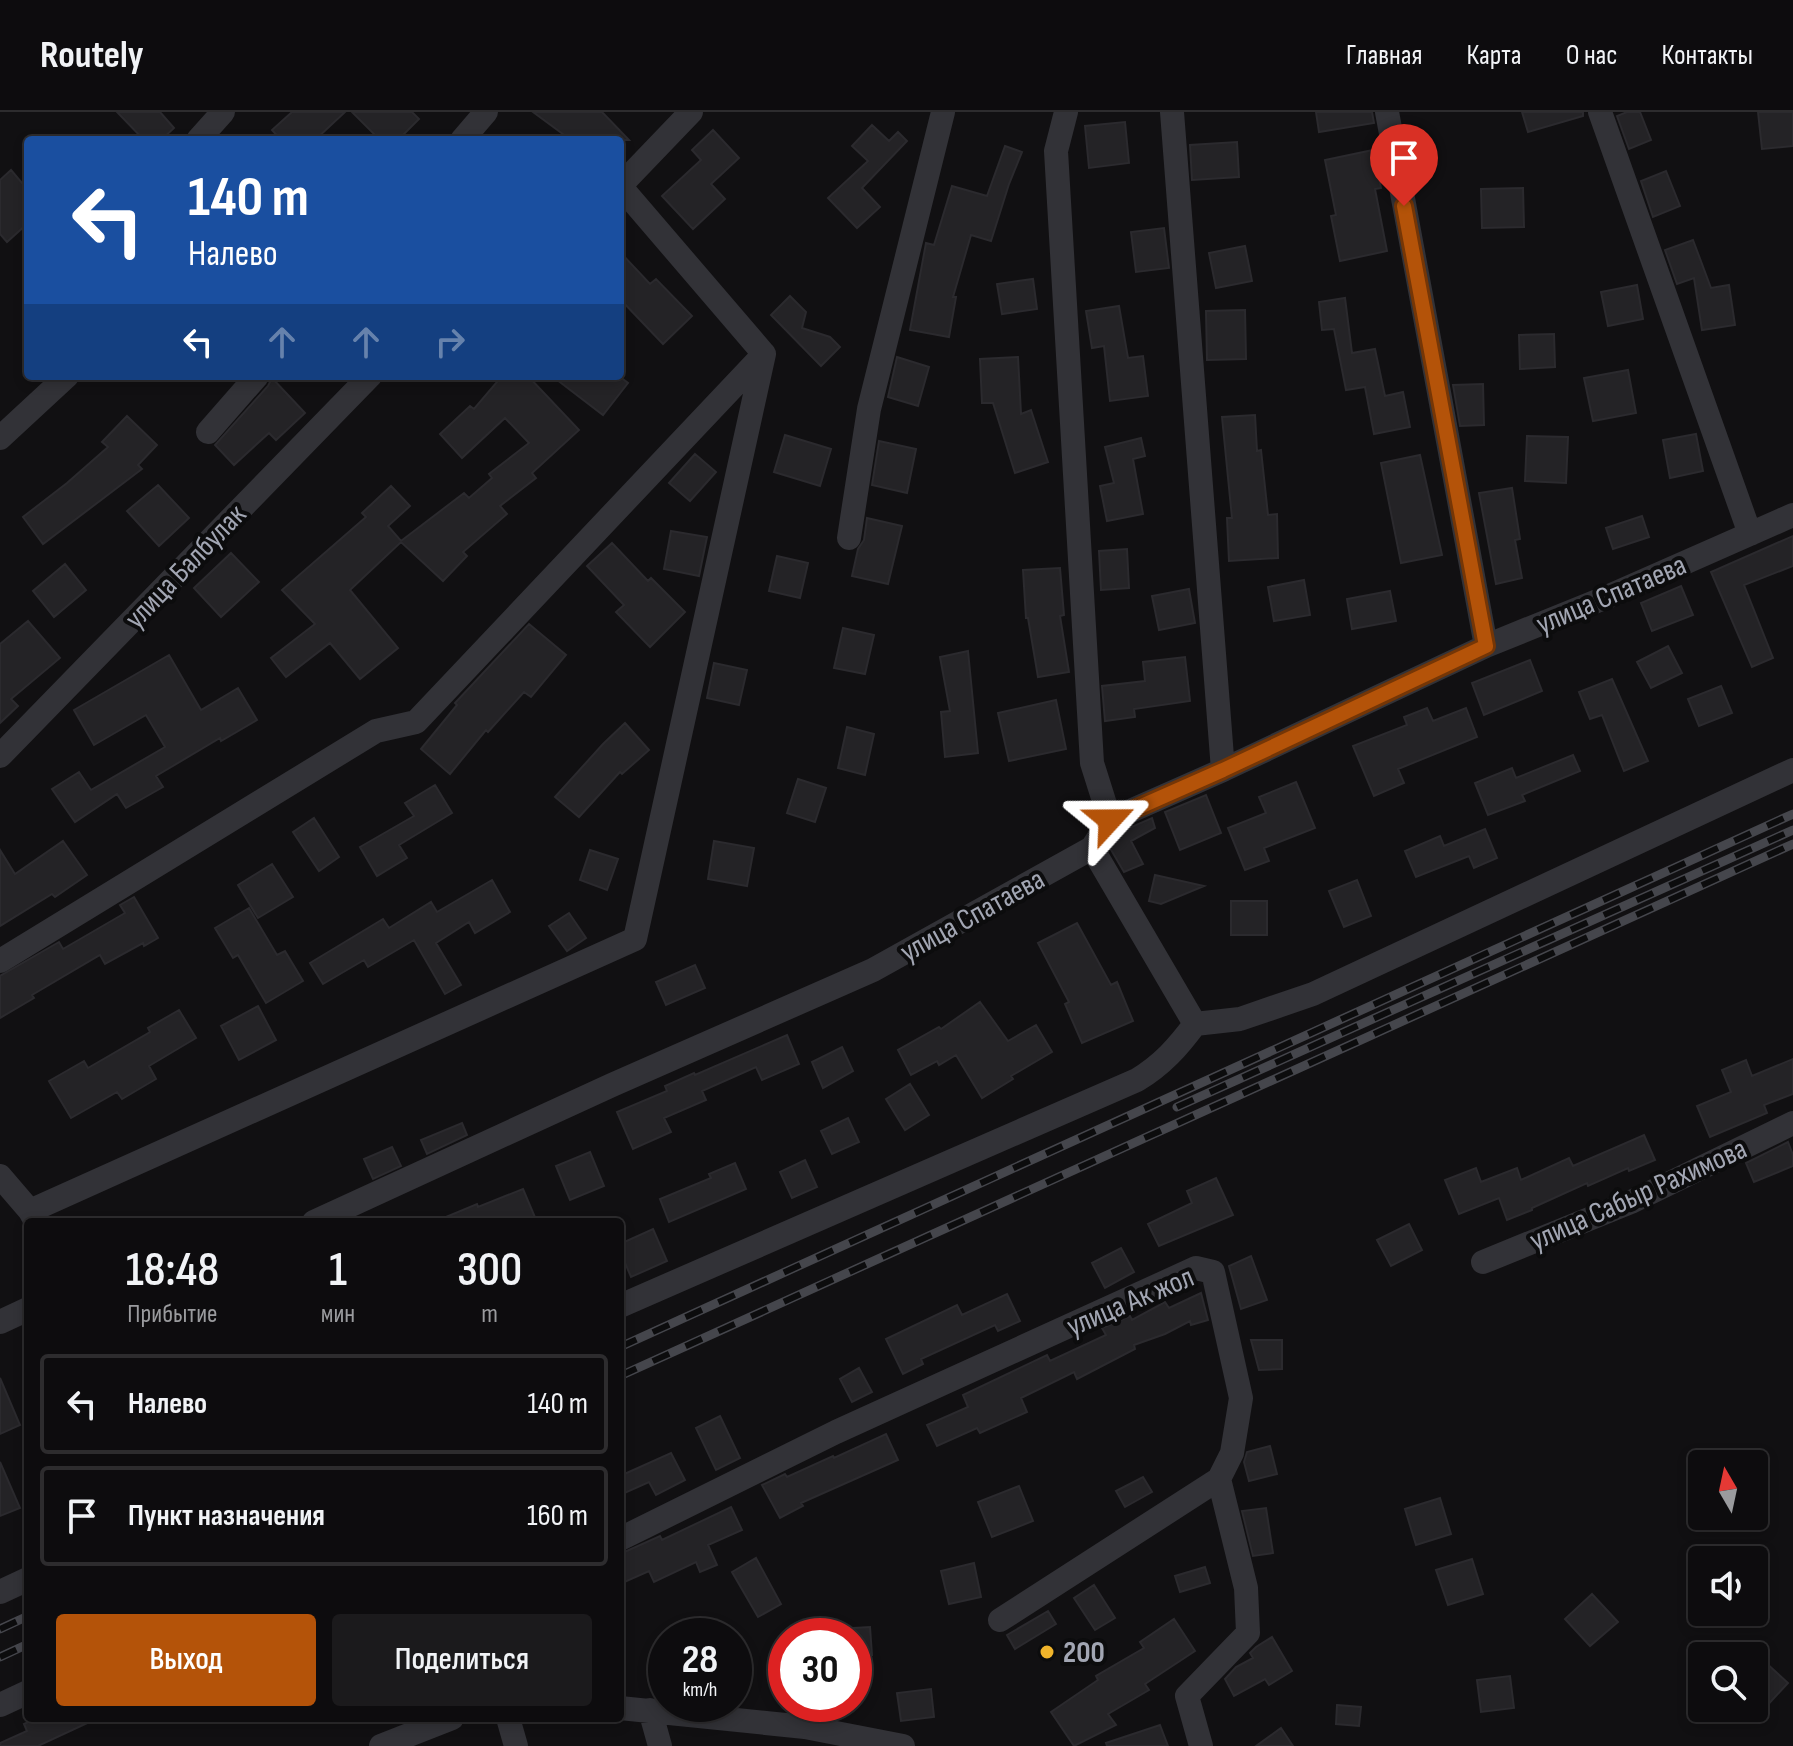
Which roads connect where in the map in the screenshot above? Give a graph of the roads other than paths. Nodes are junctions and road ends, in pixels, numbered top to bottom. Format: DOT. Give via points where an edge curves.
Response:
graph roads {
  1 [pos="223,112"];
  2 [pos="486,112"];
  3 [pos="691,112"];
  4 [pos="943,112"];
  5 [pos="1066,112"];
  6 [pos="1172,112"];
  7 [pos="1387,112"];
  8 [pos="1600,112"];
  9 [pos="202,136"];
  10 [pos="465,136"];
  11 [pos="624,182"];
  12 [pos="624,191"];
  13 [pos="764,354"];
  14 [pos="63,380"];
  15 [pos="254,380"];
  16 [pos="366,380"];
  17 [pos="208,432"];
  18 [pos="0,438"];
  19 [pos="1793,515"];
  20 [pos="1750,534"];
  21 [pos="849,538"];
  22 [pos="1486,646"];
  23 [pos="0,756"];
  24 [pos="1223,770"];
  25 [pos="1793,770"];
  26 [pos="1110,820"];
  27 [pos="1092,848"];
  28 [pos="0,961"];
  29 [pos="1195,1024"];
  30 [pos="1793,1123"];
  31 [pos="0,1176"];
  32 [pos="33,1216"];
  33 [pos="323,1218"];
  34 [pos="1483,1262"];
  35 [pos="624,1304"];
  36 [pos="24,1311"];
  37 [pos="0,1322"];
  38 [pos="1219,1479"];
  39 [pos="624,1537"];
  40 [pos="24,1581"];
  41 [pos="0,1592"];
  42 [pos="1000,1620"];
  43 [pos="24,1694"];
  44 [pos="0,1705"];
  45 [pos="624,1708"];
  46 [pos="648,1710"];
  47 [pos="445,1722"];
  48 [pos="509,1722"];
  49 [pos="653,1722"];
  50 [pos="720,1722"];
  51 [pos="808,1737"];
  52 [pos="414,1740"];
  53 [pos="381,1746"];
  54 [pos="516,1746"];
  55 [pos="660,1746"];
  56 [pos="903,1746"];
  57 [pos="1201,1746"];
  1 -- 9 [label="street"];
  2 -- 10 [label="street"];
  3 -- 11 [label="street"];
  4 -- 21 [label="street" via="869,409"];
  5 -- 26 [label="street" via="1056,151 1092,763"];
  6 -- 24 [label="street"];
  7 -- 22 [label="street"];
  8 -- 20 [label="street"];
  12 -- 13 [label="street"];
  13 -- 28 [label="street" via="416,722 376,731"];
  13 -- 32 [label="street" via="635,939"];
  14 -- 18 [label="street"];
  15 -- 17 [label="street"];
  16 -- 23 [label="street, улица Балбулак"];
  19 -- 20 [label="street, улица Спатаева"];
  20 -- 22 [label="street, улица Спатаева"];
  22 -- 24 [label="street, улица Спатаева"];
  24 -- 26 [label="street, улица Спатаева"];
  25 -- 29 [label="street" via="1313,994 1240,1019"];
  26 -- 27 [label="street, улица Спатаева"];
  27 -- 29 [label="street"];
  27 -- 33 [label="street, улица Спатаева" via="873,970"];
  29 -- 35 [label="street" via="1157,1068 1137,1080"];
  30 -- 34 [label="street, улица Сабыр Рахимова" via="1631,1202"];
  31 -- 32 [label="street"];
  36 -- 37 [label="street"];
  38 -- 39 [label="street, улица Ак жол" via="1232,1453 1241,1398 1213,1272 1196,1268 836,1432"];
  38 -- 42 [label="street"];
  38 -- 57 [label="street" via="1246,1588 1248,1633 1187,1696"];
  40 -- 41 [label="street"];
  43 -- 44 [label="street"];
  45 -- 46 [label="street"];
  47 -- 52 [label="street"];
  48 -- 54 [label="street"];
  49 -- 55 [label="street"];
  50 -- 51 [label="street"];
  51 -- 56 [label="street"];
  52 -- 53 [label="street"];
}
